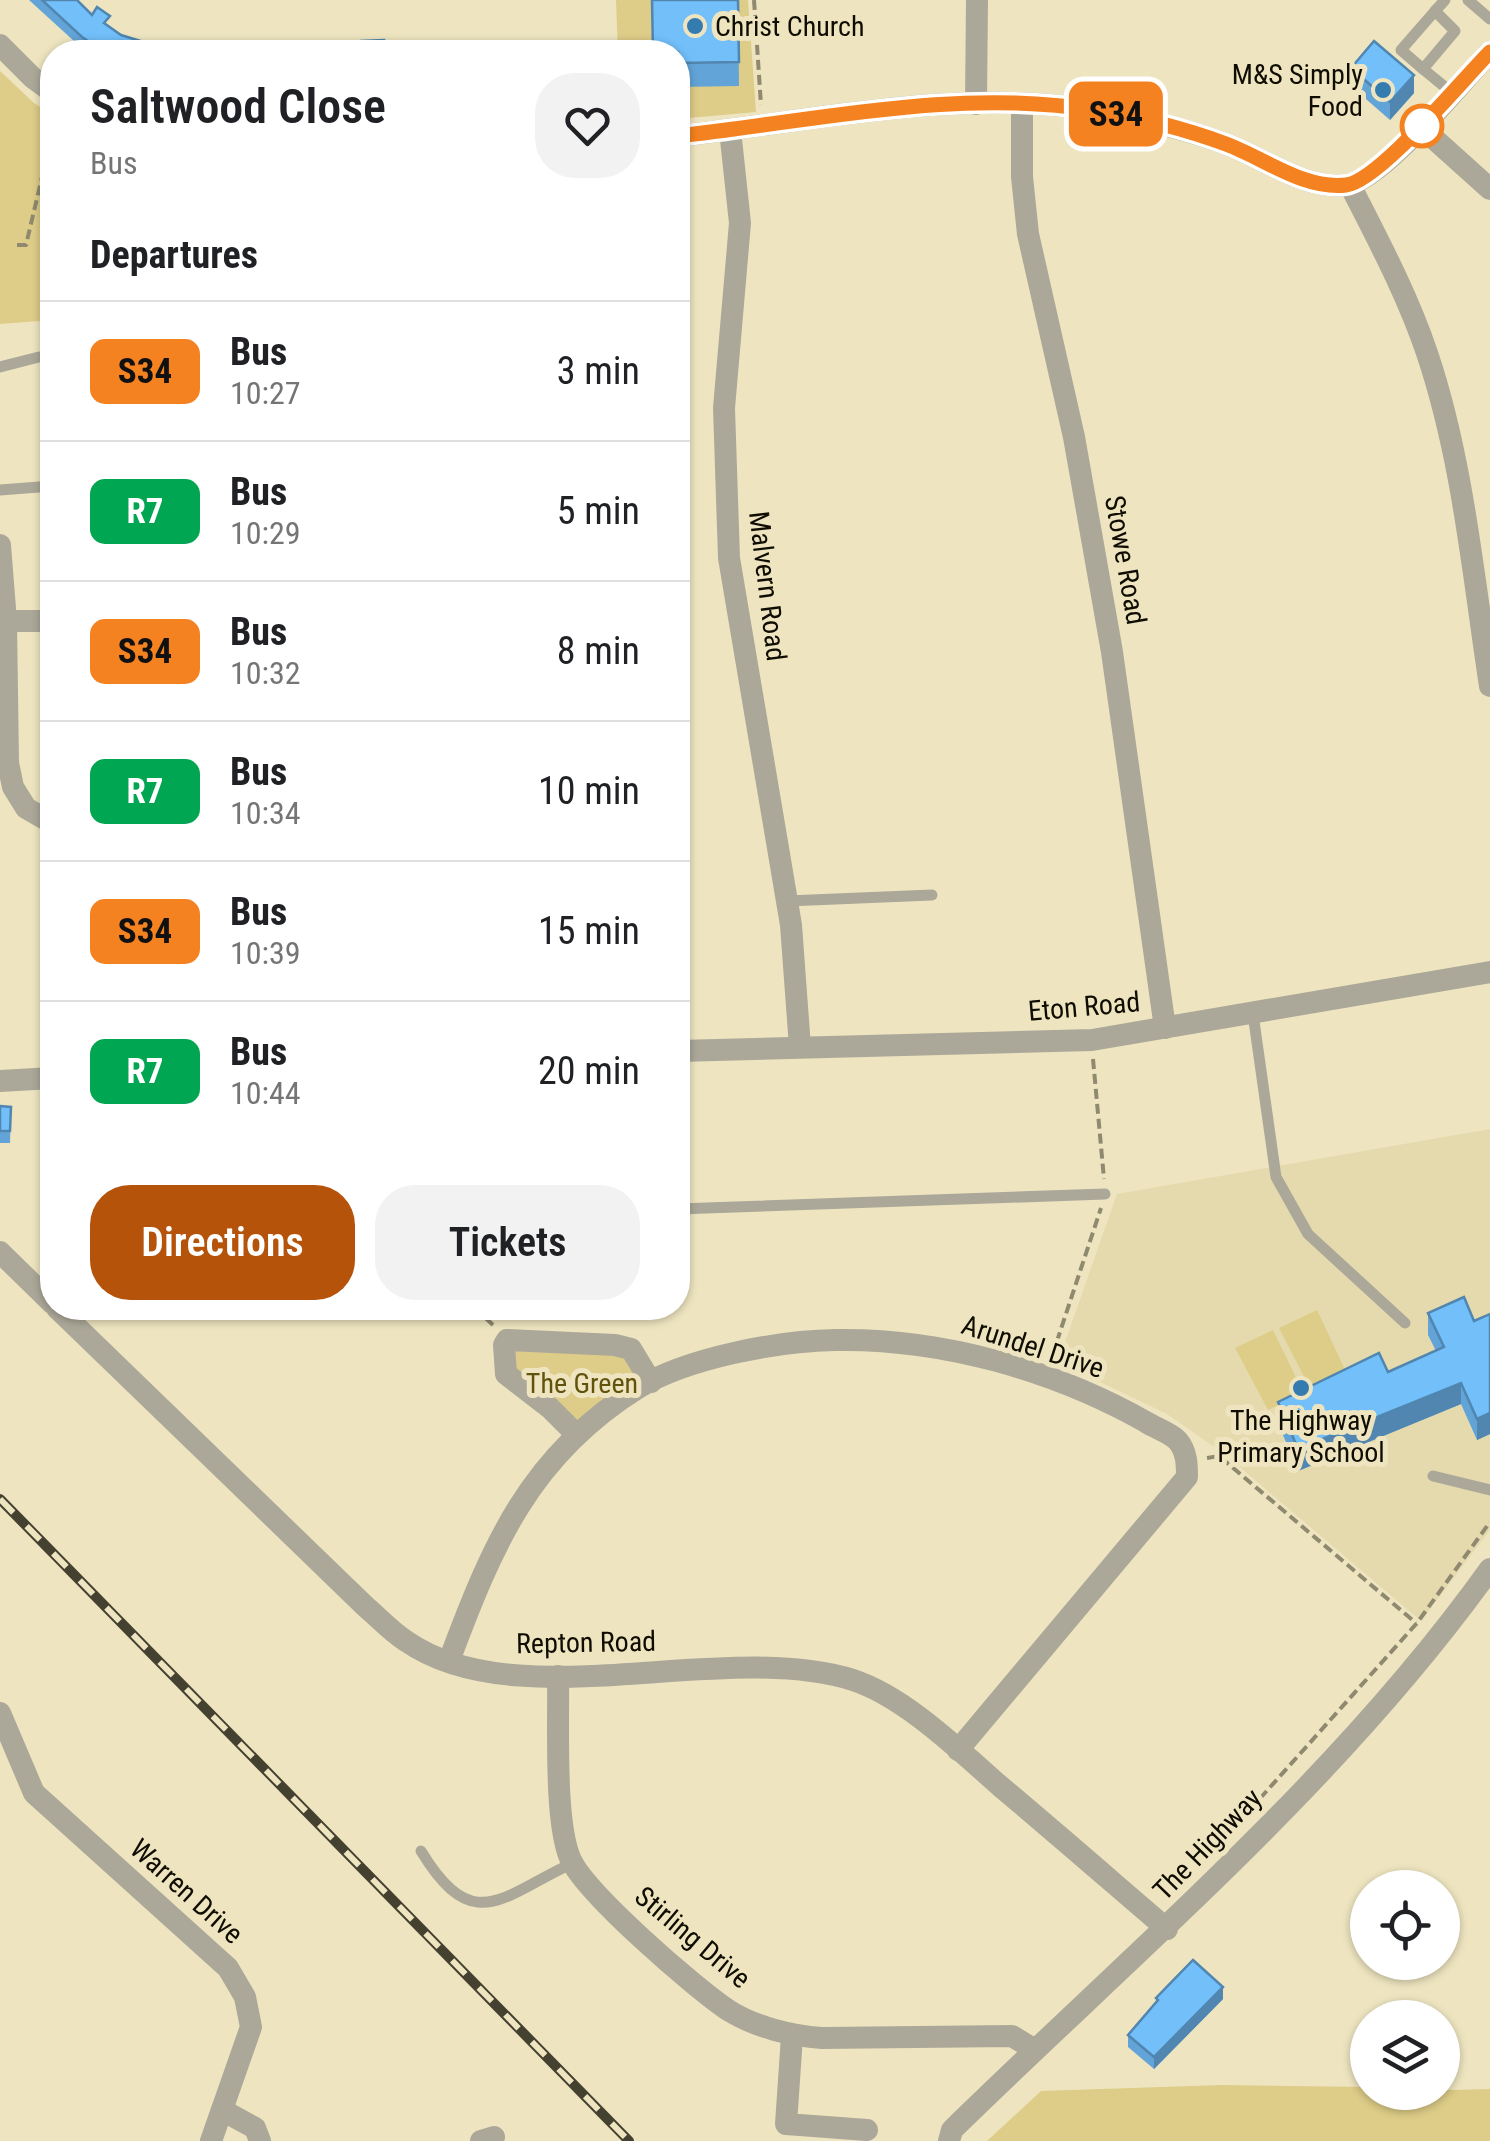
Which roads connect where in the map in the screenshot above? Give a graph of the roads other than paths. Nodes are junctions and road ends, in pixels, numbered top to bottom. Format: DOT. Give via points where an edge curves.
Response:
graph roads {
  1 [pos="977,0"];
  2 [pos="1444,0"];
  3 [pos="1468,0"];
  4 [pos="1435,10"];
  5 [pos="1490,20"];
  6 [pos="0,45"];
  7 [pos="1490,52"];
  8 [pos="1423,69"];
  9 [pos="40,83"];
  10 [pos="1450,92"];
  11 [pos="976,104"];
  12 [pos="1022,105"];
  13 [pos="1421,127"];
  14 [pos="730,130"];
  15 [pos="690,135"];
  16 [pos="1350,185"];
  17 [pos="1490,189"];
  18 [pos="39,357"];
  19 [pos="0,367"];
  20 [pos="40,487"];
  21 [pos="0,490"];
  22 [pos="0,545"];
  23 [pos="6,621"];
  24 [pos="40,621"];
  25 [pos="1490,686"];
  26 [pos="40,816"];
  27 [pos="932,895"];
  28 [pos="787,901"];
  29 [pos="1490,972"];
  30 [pos="1253,1014"];
  31 [pos="1165,1028"];
  32 [pos="800,1047"];
  33 [pos="690,1051"];
  34 [pos="40,1078"];
  35 [pos="0,1080"];
  36 [pos="1105,1194"];
  37 [pos="690,1209"];
  38 [pos="0,1252"];
  39 [pos="40,1291"];
  40 [pos="70,1320"];
  41 [pos="1405,1323"];
  42 [pos="651,1382"];
  43 [pos="575,1434"];
  44 [pos="1433,1476"];
  45 [pos="1490,1490"];
  46 [pos="1490,1569"];
  47 [pos="449,1662"];
  48 [pos="558,1676"];
  49 [pos="0,1713"];
  50 [pos="958,1750"];
  51 [pos="421,1852"];
  52 [pos="573,1863"];
  53 [pos="1166,1929"];
  54 [pos="792,2036"];
  55 [pos="1035,2050"];
  56 [pos="222,2110"];
  57 [pos="868,2130"];
  58 [pos="211,2141"];
  59 [pos="260,2141"];
  60 [pos="949,2141"];
  1 -- 11 [label="street"];
  2 -- 4 [label="lane"];
  3 -- 5 [label="lane"];
  4 -- 8 [label="lane" via="1455,31"];
  4 -- 8 [label="lane" via="1401,50"];
  6 -- 9 [label="street"];
  7 -- 10 [label="street"];
  8 -- 10 [label="lane"];
  10 -- 13 [label="street"];
  11 -- 12 [label="street"];
  11 -- 14 [label="street"];
  12 -- 16 [label="street" via="1151,121 1226,144 1316,184"];
  12 -- 31 [label="street, Stowe Road" via="1028,234 1109,633"];
  13 -- 16 [label="street"];
  13 -- 17 [label="street"];
  14 -- 15 [label="street"];
  14 -- 28 [label="street, Malvern Road" via="740,223 724,408 729,558"];
  16 -- 25 [label="street" via="1428,355 1458,470"];
  18 -- 19 [label="lane"];
  20 -- 21 [label="lane"];
  22 -- 23 [label="street"];
  23 -- 24 [label="street"];
  23 -- 26 [label="street" via="8,763 13,787"];
  27 -- 28 [label="lane"];
  28 -- 32 [label="street, Malvern Road"];
  29 -- 30 [label="street, Eton Road"];
  30 -- 31 [label="street, Eton Road"];
  30 -- 41 [label="lane" via="1276,1178 1308,1234"];
  31 -- 32 [label="street, Eton Road" via="1092,1040"];
  32 -- 33 [label="street, Eton Road"];
  34 -- 35 [label="street"];
  36 -- 37 [label="lane"];
  38 -- 39 [label="street, Repton Road"];
  40 -- 47 [label="street, Repton Road" via="366,1607 408,1643"];
  42 -- 43 [label="street, Arundel Drive"];
  42 -- 43 [label="street" via="631,1350 616,1345 507,1340 506,1374"];
  42 -- 50 [label="street, Arundel Drive" via="730,1353 834,1340 941,1348 1045,1376 1178,1440 1187,1477"];
  43 -- 47 [label="street, Arundel Drive" via="517,1506 483,1571"];
  44 -- 45 [label="lane"];
  46 -- 53 [label="street, The Highway" via="1437,1642"];
  47 -- 48 [label="street, Repton Road" via="494,1674"];
  48 -- 50 [label="street, Repton Road" via="810,1669 857,1681 896,1702"];
  48 -- 52 [label="street, Stirling Drive" via="562,1826"];
  49 -- 56 [label="street, Warren Drive" via="34,1794 228,1968 245,1996 251,2027"];
  50 -- 53 [label="street, Repton Road"];
  51 -- 52 [label="lane" via="452,1894 478,1903 512,1896"];
  52 -- 54 [label="street, Stirling Drive" via="686,1979 731,2012"];
  53 -- 55 [label="street, The Highway"];
  54 -- 55 [label="street, Stirling Drive" via="1012,2036"];
  54 -- 57 [label="street" via="786,2124"];
  55 -- 60 [label="street, The Highway" via="952,2130"];
  56 -- 58 [label="street, Warren Drive"];
  56 -- 59 [label="street" via="255,2128"];
}
